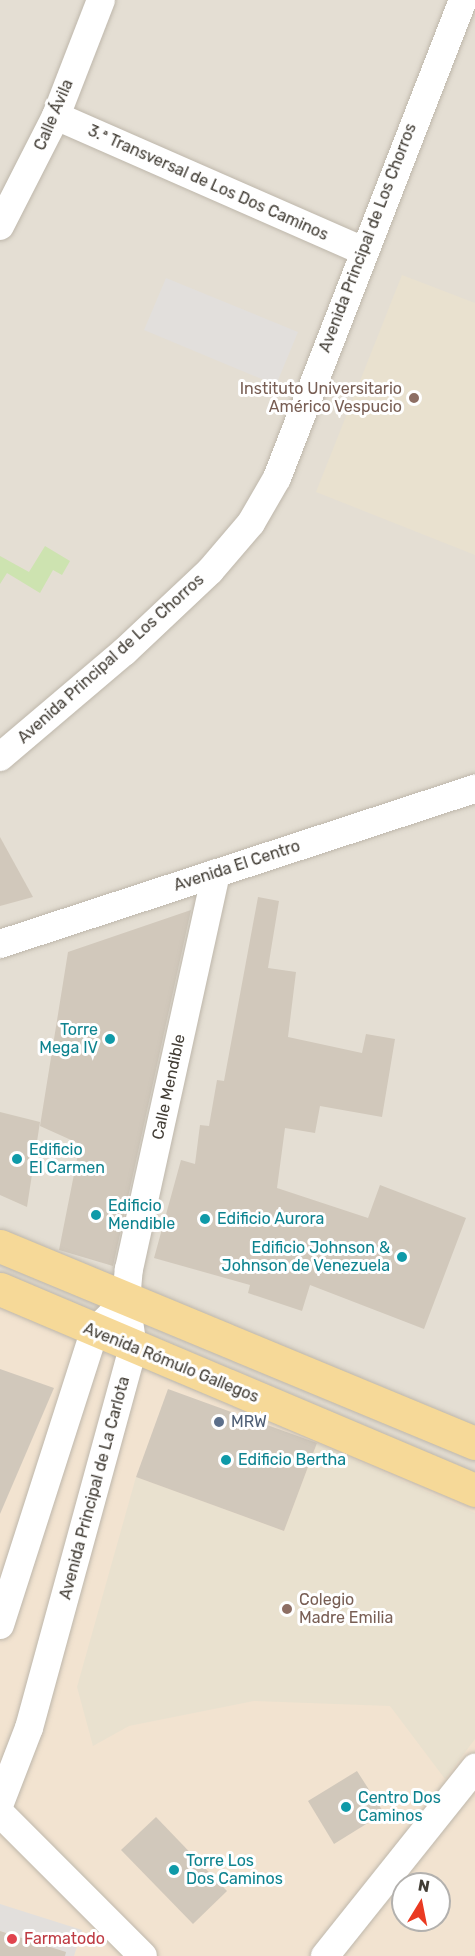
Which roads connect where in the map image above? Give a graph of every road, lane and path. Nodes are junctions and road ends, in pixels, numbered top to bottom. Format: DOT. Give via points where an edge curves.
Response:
graph roads {
  1 [pos="101,0"];
  2 [pos="462,0"];
  3 [pos="56,116"];
  4 [pos="0,226"];
  5 [pos="361,250"];
  6 [pos="0,757"];
  7 [pos="475,789"];
  8 [pos="216,873"];
  9 [pos="0,944"];
  10 [pos="0,1246"];
  11 [pos="0,1289"];
  12 [pos="126,1301"];
  13 [pos="94,1332"];
  14 [pos="133,1348"];
  15 [pos="475,1443"];
  16 [pos="475,1490"];
  17 [pos="0,1625"];
  18 [pos="475,1768"];
  19 [pos="0,1803"];
  20 [pos="0,1813"];
  21 [pos="143,1956"];
  22 [pos="325,1956"];
  1 -- 3 [label="street, Calle Ávila"];
  2 -- 5 [label="street, Avenida Principal de Los Chorros"];
  3 -- 4 [label="street, Calle Ávila"];
  3 -- 5 [label="street, 3.ª Transversal de Los Dos Caminos"];
  5 -- 6 [label="street, Avenida Principal de Los Chorros" via="277,478 250,523 210,571 133,644"];
  7 -- 8 [label="street, Avenida El Centro"];
  8 -- 9 [label="street, Avenida El Centro"];
  8 -- 12 [label="street, Calle Mendible"];
  10 -- 12 [label="main road"];
  11 -- 13 [label="main road, Avenida Rómulo Gallegos"];
  12 -- 13 [label="street"];
  12 -- 14 [label="street, Avenida Principal de La Carlota"];
  12 -- 15 [label="main road"];
  13 -- 14 [label="main road, Avenida Rómulo Gallegos"];
  13 -- 17 [label="street"];
  14 -- 16 [label="main road, Avenida Rómulo Gallegos"];
  14 -- 19 [label="street, Avenida Principal de La Carlota" via="29,1728"];
  18 -- 22 [label="street"];
  20 -- 21 [label="street"];
}
